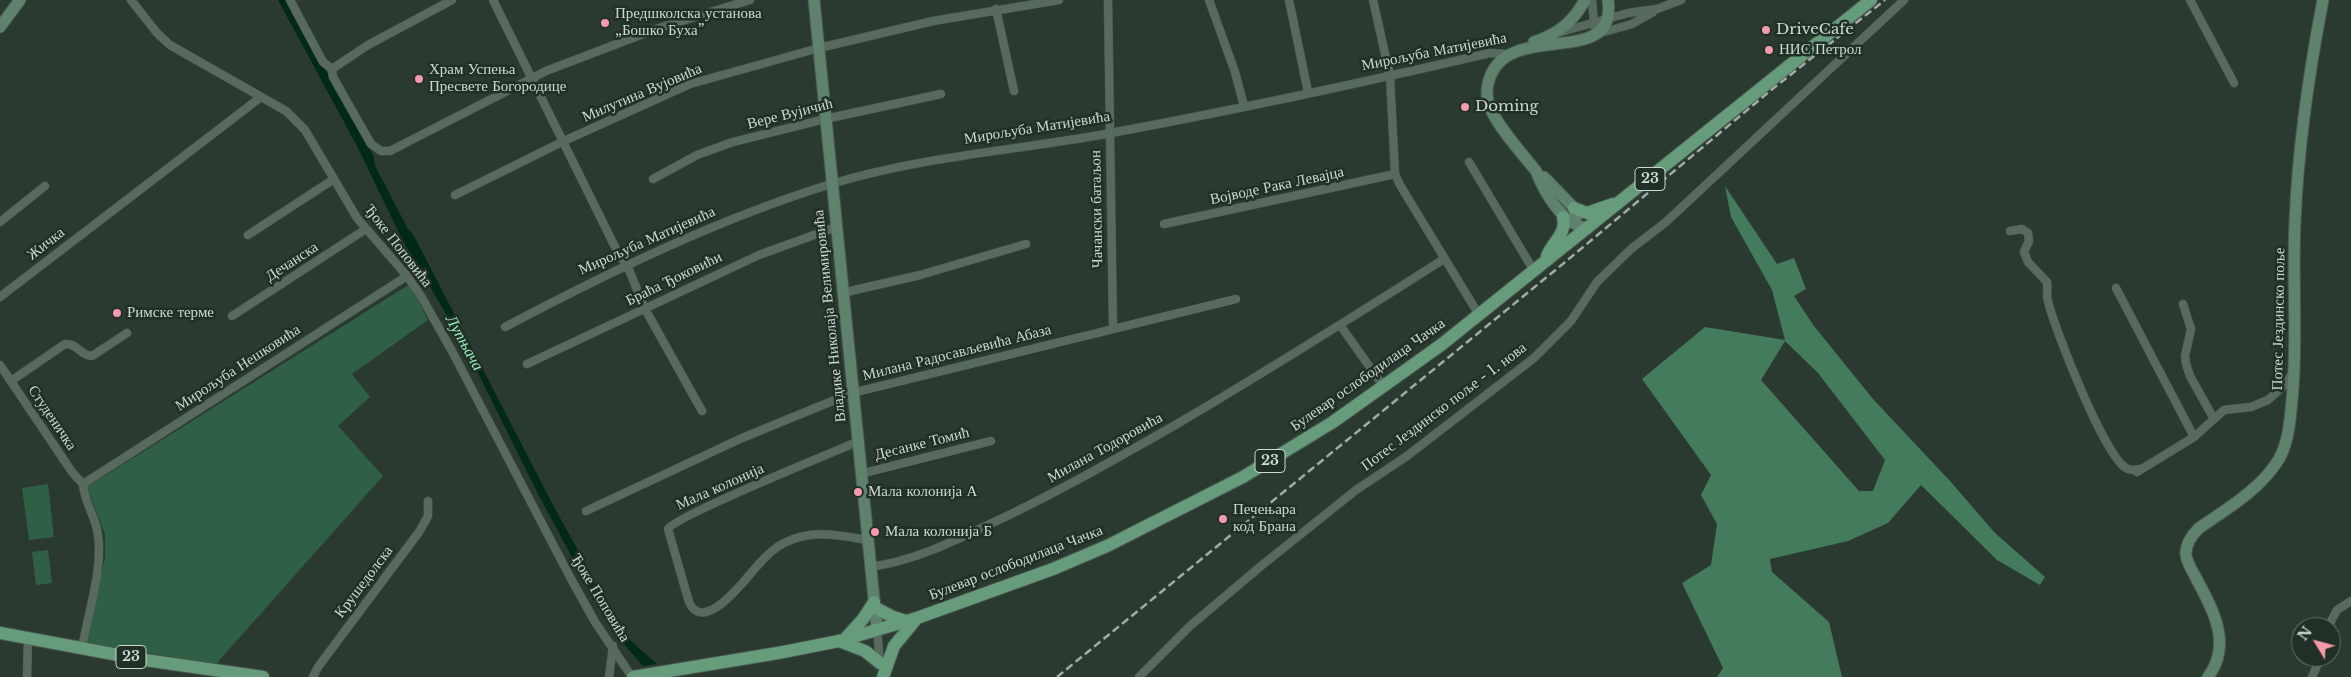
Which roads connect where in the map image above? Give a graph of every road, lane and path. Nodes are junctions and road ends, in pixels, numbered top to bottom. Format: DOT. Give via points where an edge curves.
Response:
graph roads {
  1 [pos="20,0"];
  2 [pos="131,0"];
  3 [pos="290,0"];
  4 [pos="452,0"];
  5 [pos="493,0"];
  6 [pos="750,0"];
  7 [pos="814,0"];
  8 [pos="1059,0"];
  9 [pos="1108,0"];
  10 [pos="1209,0"];
  11 [pos="1289,0"];
  12 [pos="1373,0"];
  13 [pos="1585,0"];
  14 [pos="1592,0"];
  15 [pos="1608,0"];
  16 [pos="1681,0"];
  17 [pos="1871,0"];
  18 [pos="1904,0"];
  19 [pos="2190,0"];
  20 [pos="2323,0"];
  21 [pos="996,9"];
  22 [pos="1657,9"];
  23 [pos="1609,19"];
  24 [pos="0,27"];
  25 [pos="1596,29"];
  26 [pos="1557,33"];
  27 [pos="819,48"];
  28 [pos="1524,48"];
  29 [pos="1507,54"];
  30 [pos="332,69"];
  31 [pos="1390,76"];
  32 [pos="532,77"];
  33 [pos="2234,83"];
  34 [pos="1014,91"];
  35 [pos="1308,92"];
  36 [pos="941,94"];
  37 [pos="261,97"];
  38 [pos="1244,106"];
  39 [pos="825,119"];
  40 [pos="1110,133"];
  41 [pos="564,141"];
  42 [pos="1469,162"];
  43 [pos="1536,171"];
  44 [pos="1396,174"];
  45 [pos="334,178"];
  46 [pos="653,179"];
  47 [pos="832,184"];
  48 [pos="44,186"];
  49 [pos="455,195"];
  50 [pos="1618,204"];
  51 [pos="1574,208"];
  52 [pos="1563,216"];
  53 [pos="0,222"];
  54 [pos="1164,224"];
  55 [pos="836,227"];
  56 [pos="366,229"];
  57 [pos="1581,230"];
  58 [pos="2010,231"];
  59 [pos="248,235"];
  60 [pos="1026,244"];
  61 [pos="1444,259"];
  62 [pos="1544,262"];
  63 [pos="627,265"];
  64 [pos="1534,271"];
  65 [pos="407,276"];
  66 [pos="2116,288"];
  67 [pos="842,293"];
  68 [pos="0,297"];
  69 [pos="1236,299"];
  70 [pos="2183,304"];
  71 [pos="645,309"];
  72 [pos="1479,315"];
  73 [pos="232,316"];
  74 [pos="1340,325"];
  75 [pos="505,327"];
  76 [pos="1113,328"];
  77 [pos="127,333"];
  78 [pos="527,364"];
  79 [pos="0,365"];
  80 [pos="2296,367"];
  81 [pos="11,381"];
  82 [pos="1384,387"];
  83 [pos="852,393"];
  84 [pos="702,411"];
  85 [pos="2214,419"];
  86 [pos="2194,437"];
  87 [pos="991,441"];
  88 [pos="857,442"];
  89 [pos="2141,469"];
  90 [pos="860,474"];
  91 [pos="2133,474"];
  92 [pos="83,484"];
  93 [pos="428,501"];
  94 [pos="586,511"];
  95 [pos="867,540"];
  96 [pos="869,566"];
  97 [pos="2351,601"];
  98 [pos="874,605"];
  99 [pos="2333,617"];
  100 [pos="911,619"];
  101 [pos="877,629"];
  102 [pos="0,633"];
  103 [pos="28,638"];
  104 [pos="842,640"];
  105 [pos="612,646"];
  106 [pos="82,648"];
  107 [pos="880,663"];
  108 [pos="27,677"];
  109 [pos="263,677"];
  110 [pos="313,677"];
  111 [pos="609,677"];
  112 [pos="637,677"];
  113 [pos="882,677"];
  114 [pos="1139,677"];
  115 [pos="2208,677"];
  1 -- 24 [label="street"];
  2 -- 37 [label="street, Ђоке Поповића" via="157,34 170,45"];
  3 -- 30 [label="street" via="324,62"];
  4 -- 30 [label="street" via="368,45"];
  5 -- 32 [label="street"];
  6 -- 32 [label="street" via="656,29"];
  7 -- 27 [label="street, Владике Николаја Велимировића"];
  8 -- 21 [label="street, Милутина Вујовића"];
  9 -- 40 [label="street, Чачански батаљон"];
  10 -- 38 [label="street"];
  11 -- 35 [label="street"];
  12 -- 31 [label="street"];
  13 -- 26 [label="street"];
  14 -- 25 [label="street"];
  15 -- 23 [label="street"];
  16 -- 22 [label="street"];
  17 -- 50 [label="main road, Булевар ослободилаца Чачка / 23"];
  18 -- 114 [label="street, Потес Јездинско поље - 1. нова" via="1666,222 1631,249 1597,282 1570,321 1534,358 1407,456 1356,490 1261,566 1190,626"];
  19 -- 33 [label="street"];
  20 -- 80 [label="street, Потес Јездинско поље" via="2301,151 2295,222"];
  21 -- 27 [label="street, Милутина Вујовића"];
  21 -- 34 [label="street"];
  22 -- 23 [label="street"];
  22 -- 25 [label="street" via="1632,24"];
  23 -- 25 [label="street" via="1607,25"];
  25 -- 26 [label="street"];
  25 -- 28 [label="street, Мирољуба Матијевића" via="1565,43"];
  26 -- 28 [label="street"];
  27 -- 39 [label="street, Владике Николаја Велимировића"];
  27 -- 41 [label="street, Милутина Вујовића" via="690,84"];
  28 -- 29 [label="street, Мирољуба Матијевића"];
  29 -- 31 [label="street, Мирољуба Матијевића" via="1490,52"];
  29 -- 43 [label="street" via="1496,65 1489,80 1488,104"];
  30 -- 32 [label="street" via="332,77 367,139 381,151 394,148"];
  31 -- 35 [label="street, Мирољуба Матијевића"];
  31 -- 44 [label="street"];
  32 -- 41 [label="street"];
  35 -- 38 [label="street, Мирољуба Матијевића"];
  36 -- 39 [label="street, Вере Вујичић"];
  37 -- 45 [label="street, Ђоке Поповића" via="286,111 300,124"];
  37 -- 68 [label="street, Жичка"];
  38 -- 40 [label="street, Мирољуба Матијевића"];
  39 -- 46 [label="street, Вере Вујичић" via="722,145"];
  39 -- 47 [label="street, Владике Николаја Велимировића"];
  40 -- 47 [label="street, Мирољуба Матијевића" via="907,164"];
  40 -- 76 [label="street, Чачански батаљон"];
  41 -- 49 [label="street, Милутина Вујовића"];
  41 -- 63 [label="street" via="619,255"];
  42 -- 64 [label="street"];
  43 -- 51 [label="street"];
  43 -- 52 [label="street"];
  44 -- 54 [label="street, Војводе Рака Левајца"];
  44 -- 61 [label="street"];
  45 -- 56 [label="street, Ђоке Поповића"];
  45 -- 59 [label="street"];
  47 -- 55 [label="street, Владике Николаја Велимировића"];
  47 -- 63 [label="street, Мирољуба Матијевића" via="719,224"];
  48 -- 53 [label="street"];
  50 -- 51 [label="main road" via="1609,204 1587,213"];
  50 -- 57 [label="main road, Булевар ослободилаца Чачка / 23"];
  51 -- 57 [label="street"];
  52 -- 57 [label="street"];
  52 -- 62 [label="main road" via="1563,232"];
  55 -- 67 [label="street, Владике Николаја Велимировића"];
  55 -- 71 [label="street, Браћа Ђоковићи" via="759,254"];
  56 -- 65 [label="street, Ђоке Поповића"];
  56 -- 73 [label="street, Дечанска"];
  57 -- 62 [label="main road, Булевар ослободилаца Чачка / 23"];
  58 -- 89 [label="street" via="2022,228 2028,233 2029,242 2024,252 2028,262 2046,282 2047,299 2063,348 2094,420 2125,468"];
  60 -- 67 [label="street" via="920,275"];
  61 -- 72 [label="street"];
  61 -- 74 [label="street, Милана Тодоровића"];
  62 -- 64 [label="main road, Булевар ослободилаца Чачка / 23"];
  63 -- 71 [label="street"];
  63 -- 75 [label="street, Мирољуба Матијевића"];
  64 -- 72 [label="main road, Булевар ослободилаца Чачка / 23"];
  65 -- 92 [label="street, Мирољуба Нешковића"];
  65 -- 105 [label="street, Ђоке Поповића" via="446,339 570,577"];
  66 -- 86 [label="street"];
  67 -- 83 [label="street, Владике Николаја Велимировића"];
  69 -- 76 [label="street, Милана Радосављевића Абаза"];
  70 -- 85 [label="street" via="2191,329 2186,364"];
  71 -- 78 [label="street, Браћа Ђоковићи"];
  71 -- 84 [label="street"];
  72 -- 82 [label="main road, Булевар ослободилаца Чачка / 23"];
  74 -- 82 [label="street"];
  74 -- 96 [label="street, Милана Тодоровића" via="1273,368 1057,491 924,552 890,564"];
  76 -- 83 [label="street, Милана Радосављевића Абаза"];
  77 -- 81 [label="street" via="92,356 85,355 72,344 65,344"];
  79 -- 81 [label="street, Студеничка"];
  80 -- 85 [label="street" via="2285,385 2268,400 2251,408 2224,410"];
  80 -- 115 [label="street, Потес Јездинско поље" via="2288,435 2279,458 2249,492 2193,534 2186,548 2188,561 2219,628 2219,659"];
  81 -- 92 [label="street, Студеничка"];
  82 -- 100 [label="main road, Булевар ослободилаца Чачка / 23" via="1263,465 1142,529 1053,569"];
  83 -- 88 [label="street, Владике Николаја Велимировића"];
  83 -- 94 [label="street, Милана Радосављевића Абаза" via="733,442"];
  85 -- 86 [label="street"];
  86 -- 89 [label="street"];
  87 -- 90 [label="street, Десанке Томић"];
  88 -- 90 [label="street, Владике Николаја Велимировића"];
  88 -- 95 [label="street, Мала колонија" via="710,506 668,529 689,602 700,613 707,612 737,590 769,554 785,543 825,533"];
  89 -- 91 [label="street"];
  90 -- 95 [label="street, Владике Николаја Велимировића"];
  92 -- 106 [label="street" via="99,543 98,566"];
  93 -- 110 [label="street, Крушедолска" via="428,516 419,532"];
  95 -- 96 [label="street, Владике Николаја Велимировића"];
  96 -- 98 [label="street, Владике Николаја Велимировића"];
  97 -- 99 [label="street" via="2337,610"];
  98 -- 100 [label="main road" via="888,615"];
  98 -- 101 [label="street, Владике Николаја Велимировића"];
  98 -- 104 [label="main road"];
  100 -- 101 [label="main road, Булевар ослободилаца Чачка / 23"];
  100 -- 113 [label="main road" via="894,646"];
  101 -- 104 [label="main road, Булевар ослободилаца Чачка / 23"];
  101 -- 107 [label="street"];
  102 -- 103 [label="main road, 23"];
  103 -- 106 [label="main road, 23"];
  103 -- 108 [label="street"];
  104 -- 107 [label="main road"];
  104 -- 112 [label="main road, Булевар ослободилаца Чачка / 23"];
  105 -- 111 [label="street"];
  105 -- 112 [label="street, Ђоке Поповића"];
  106 -- 109 [label="main road, 23"];
  107 -- 113 [label="street"];
}
